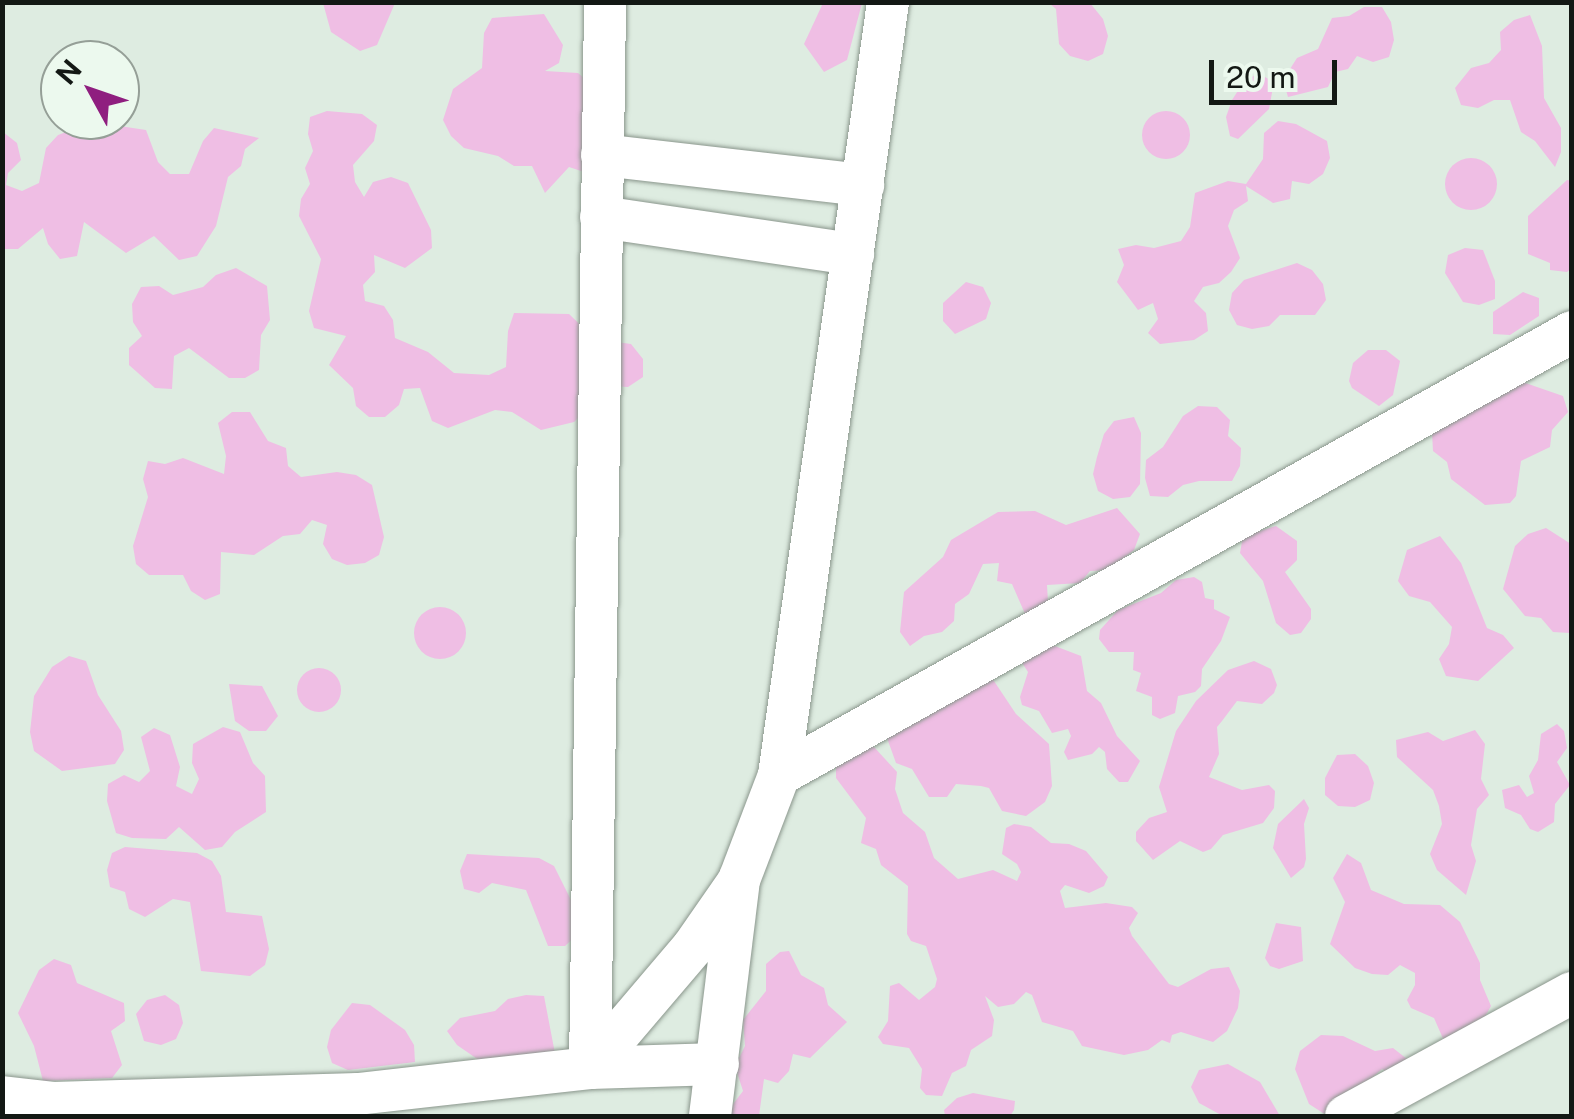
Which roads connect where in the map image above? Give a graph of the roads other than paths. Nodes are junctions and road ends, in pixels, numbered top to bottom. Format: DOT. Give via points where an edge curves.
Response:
graph roads {
  1 [pos="604,2"];
  2 [pos="894,6"];
  3 [pos="602,154"];
  4 [pos="863,185"];
  5 [pos="601,217"];
  6 [pos="852,254"];
  7 [pos="1572,332"];
  8 [pos="779,775"];
  9 [pos="740,880"];
  10 [pos="1572,993"];
  11 [pos="718,1064"];
  12 [pos="590,1068"];
  13 [pos="2,1097"];
  14 [pos="710,1116"];
  15 [pos="1346,1116"];
  1 -- 3 [label="street"];
  2 -- 4 [label="street"];
  3 -- 4 [label="street"];
  3 -- 5 [label="street"];
  4 -- 6 [label="street"];
  5 -- 6 [label="street"];
  5 -- 12 [label="street"];
  6 -- 8 [label="street"];
  7 -- 8 [label="street"];
  8 -- 9 [label="street"];
  9 -- 11 [label="street"];
  9 -- 12 [label="street" via="693,947"];
  10 -- 15 [label="street"];
  11 -- 12 [label="street"];
  11 -- 14 [label="street"];
  12 -- 13 [label="street" via="358,1094 53,1103"];
}
